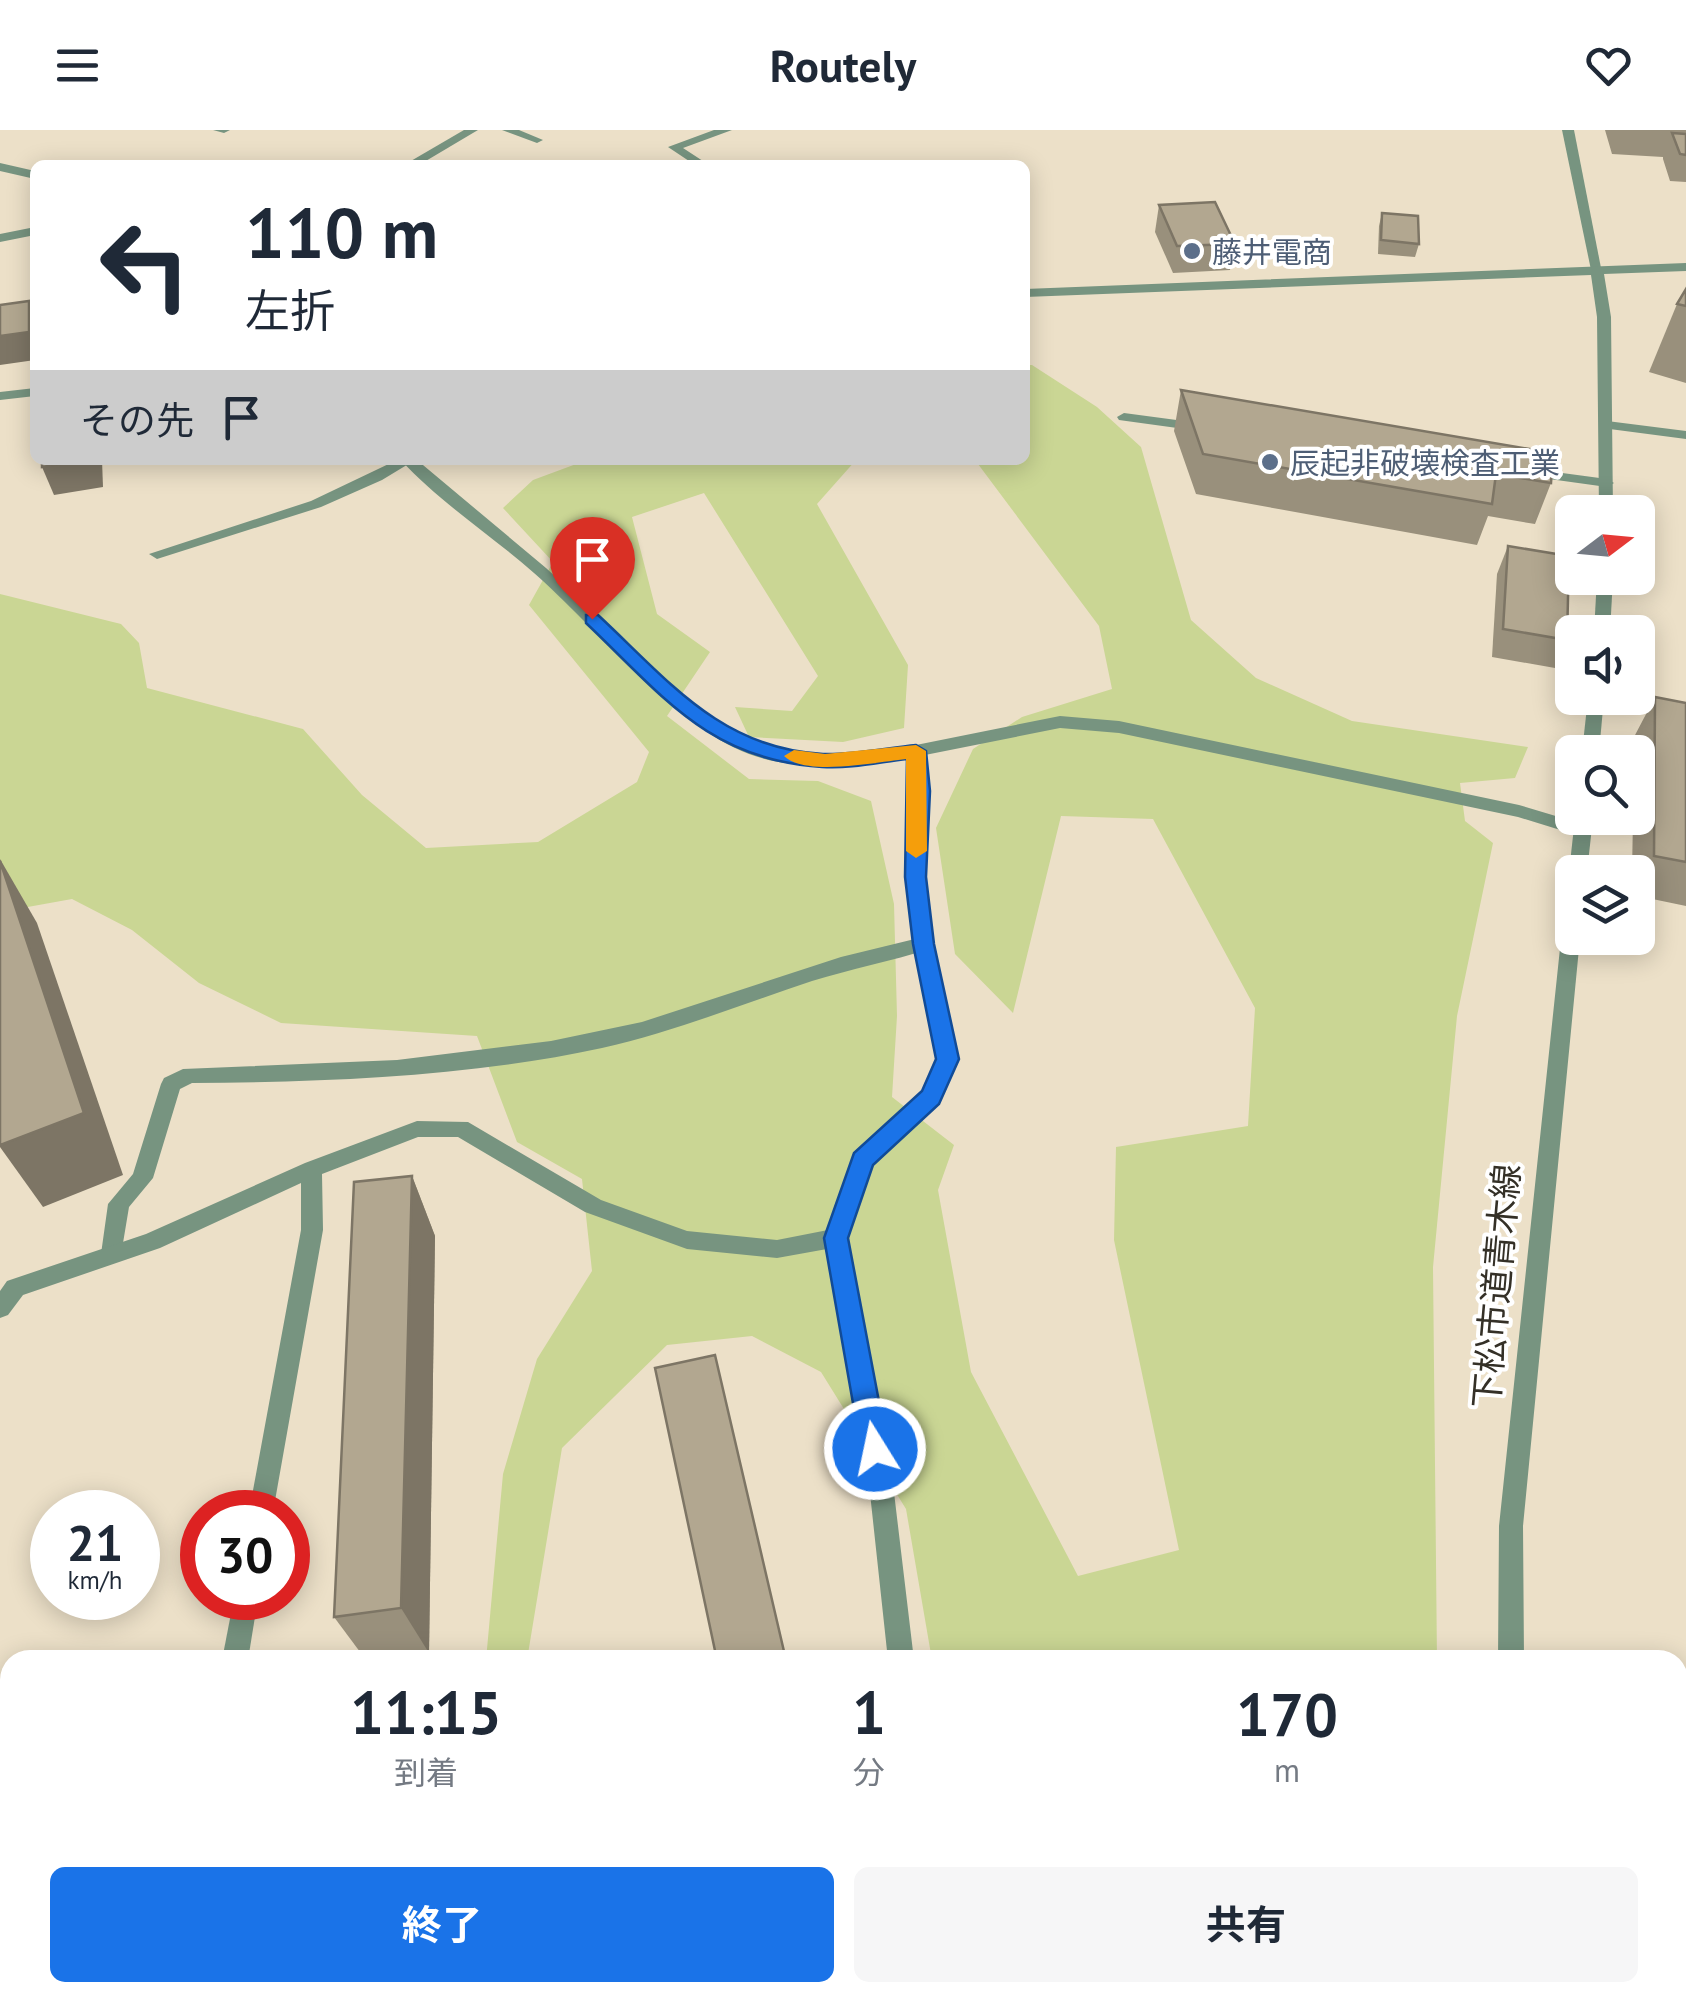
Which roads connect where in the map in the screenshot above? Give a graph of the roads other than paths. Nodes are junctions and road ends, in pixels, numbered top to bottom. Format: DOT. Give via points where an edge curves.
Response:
graph roads {
  1 [pos="472,130"];
  2 [pos="508,130"];
  3 [pos="726,130"];
  4 [pos="1568,130"];
  5 [pos="537,140"];
  6 [pos="419,160"];
  7 [pos="695,160"];
  8 [pos="0,167"];
  9 [pos="30,173"];
  10 [pos="30,232"];
  11 [pos="0,238"];
  12 [pos="1686,266"];
  13 [pos="1597,270"];
  14 [pos="1030,294"];
  15 [pos="30,393"];
  16 [pos="0,396"];
  17 [pos="1124,417"];
  18 [pos="1607,425"];
  19 [pos="1221,430"];
  20 [pos="1686,435"];
  21 [pos="399,465"];
  22 [pos="414,465"];
  23 [pos="1510,470"];
  24 [pos="1607,483"];
  25 [pos="1607,495"];
  26 [pos="157,554"];
  27 [pos="916,751"];
  28 [pos="1555,818"];
  29 [pos="923,944"];
  30 [pos="1568,955"];
  31 [pos="312,1168"];
  32 [pos="836,1238"];
  33 [pos="112,1254"];
  34 [pos="0,1308"];
  35 [pos="265,1490"];
  36 [pos="242,1620"];
  37 [pos="237,1650"];
  38 [pos="900,1650"];
  39 [pos="1511,1650"];
  1 -- 6 [label="street"];
  2 -- 5 [label="street"];
  3 -- 7 [label="street" via="674,147"];
  4 -- 13 [label="street"];
  8 -- 9 [label="street"];
  10 -- 11 [label="street"];
  12 -- 13 [label="street"];
  13 -- 14 [label="street"];
  13 -- 18 [label="street"];
  15 -- 16 [label="street"];
  17 -- 19 [label="street"];
  18 -- 20 [label="street"];
  18 -- 24 [label="street"];
  21 -- 26 [label="street" via="288,518"];
  22 -- 27 [label="street" via="729,739 825,761"];
  23 -- 24 [label="street"];
  24 -- 25 [label="street"];
  27 -- 28 [label="street" via="1060,722 1119,727"];
  27 -- 29 [label="street"];
  29 -- 32 [label="street" via="948,1059 930,1097 862,1160"];
  29 -- 33 [label="street" via="600,1040 476,1058 190,1074 170,1084 142,1178 119,1204"];
  30 -- 39 [label="street, 下松市道青木線" via="1511,1526"];
  31 -- 32 [label="street" via="418,1129 461,1128 593,1206 687,1240 777,1249"];
  31 -- 33 [label="street"];
  31 -- 35 [label="street" via="312,1230"];
  32 -- 38 [label="street" via="881,1484"];
  33 -- 34 [label="street" via="15,1288"];
  36 -- 37 [label="street"];
}
